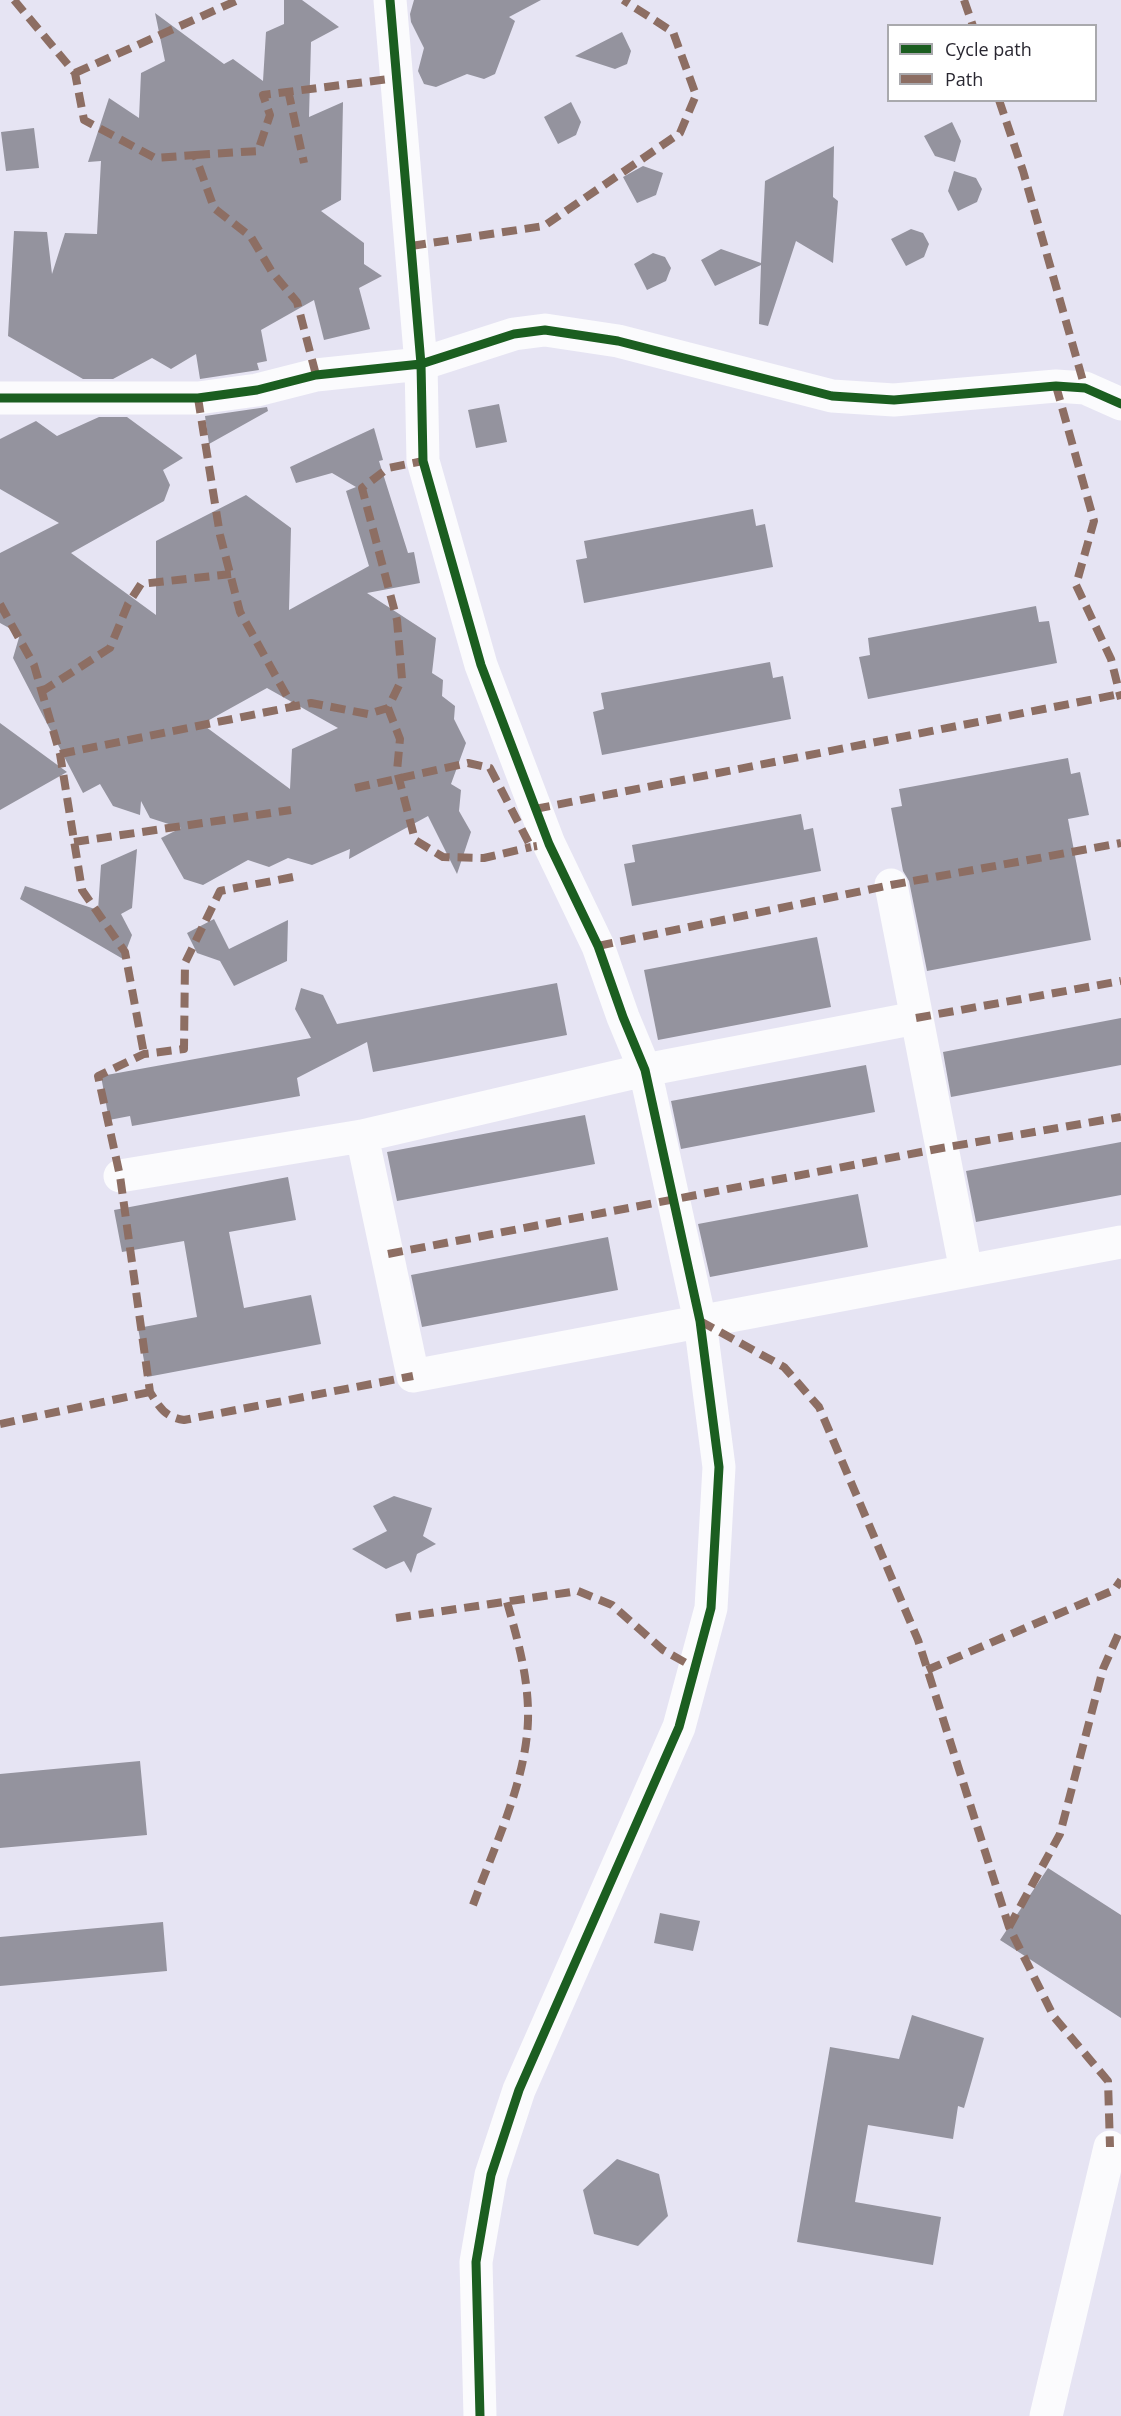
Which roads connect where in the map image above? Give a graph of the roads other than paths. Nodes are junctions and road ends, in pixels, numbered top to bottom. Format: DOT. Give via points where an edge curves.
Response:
graph roads {
  1 [pos="390,0"];
  2 [pos="421,364"];
  3 [pos="0,398"];
  4 [pos="1121,404"];
  5 [pos="891,885"];
  6 [pos="916,1018"];
  7 [pos="645,1070"];
  8 [pos="362,1136"];
  9 [pos="120,1176"];
  10 [pos="1121,1242"];
  11 [pos="966,1271"];
  12 [pos="700,1321"];
  13 [pos="1110,2147"];
  14 [pos="480,2416"];
  15 [pos="1046,2416"];
  1 -- 2 [label="street"];
  2 -- 3 [label="street" via="316,375 257,390 198,398"];
  2 -- 4 [label="street" via="514,334 545,330 618,341 832,396 894,400 1056,386 1085,388"];
  2 -- 7 [label="street" via="423,461 481,665 549,844 598,946"];
  5 -- 6 [label="street"];
  6 -- 7 [label="street"];
  6 -- 11 [label="street"];
  7 -- 8 [label="street"];
  7 -- 12 [label="street"];
  8 -- 9 [label="street"];
  8 -- 12 [label="street" via="412,1376"];
  10 -- 11 [label="street"];
  11 -- 12 [label="street"];
  12 -- 14 [label="street" via="719,1467 711,1608 679,1727 519,2090 491,2175 476,2262"];
  13 -- 15 [label="street"];
}
